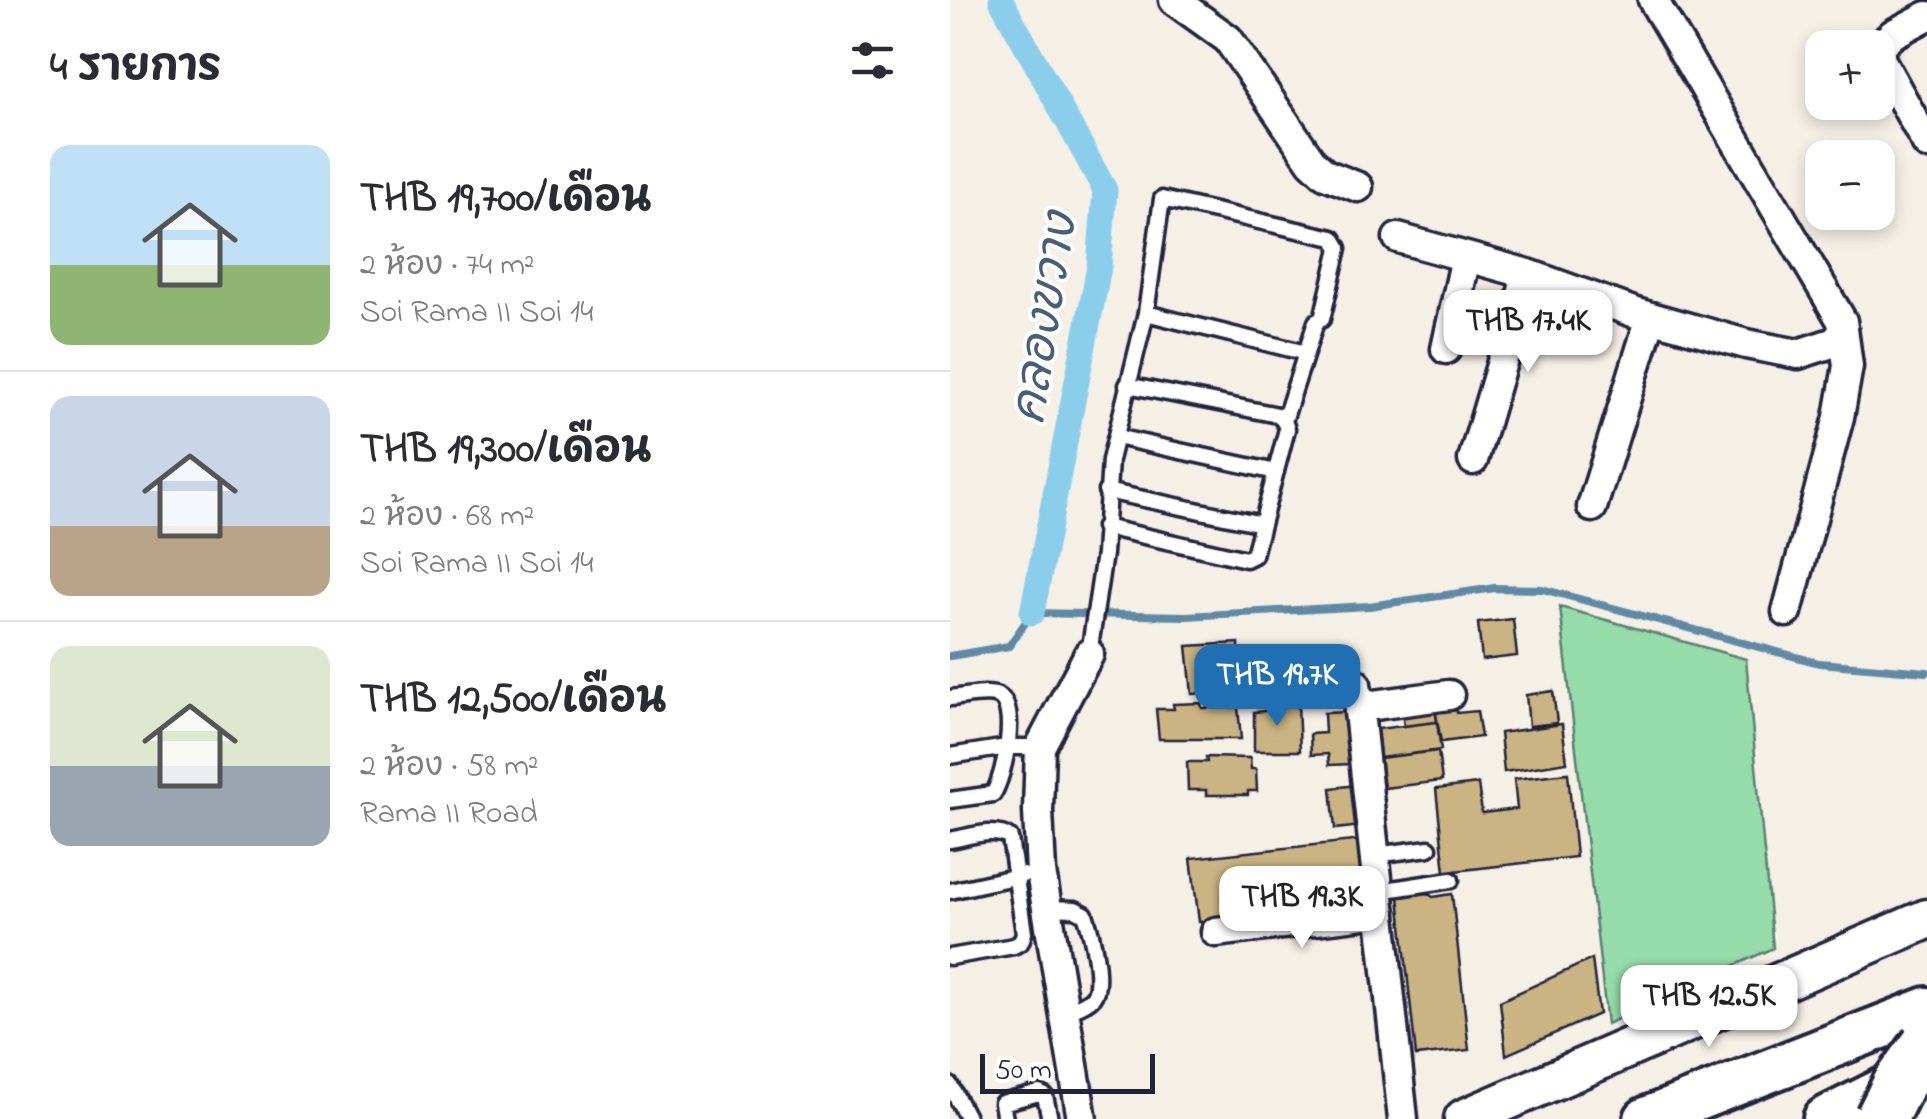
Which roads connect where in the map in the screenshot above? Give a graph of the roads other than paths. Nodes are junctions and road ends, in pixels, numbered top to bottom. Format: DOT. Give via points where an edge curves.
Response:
graph roads {
  1 [pos="1174,0"];
  2 [pos="1653,0"];
  3 [pos="1927,16"];
  4 [pos="1927,144"];
  5 [pos="1358,186"];
  6 [pos="1398,238"];
  7 [pos="1466,257"];
  8 [pos="1528,274"];
  9 [pos="1146,313"];
  10 [pos="1651,317"];
  11 [pos="1842,332"];
  12 [pos="1446,349"];
  13 [pos="1306,353"];
  14 [pos="1127,385"];
  15 [pos="1284,421"];
  16 [pos="1116,437"];
  17 [pos="1473,460"];
  18 [pos="1276,472"];
  19 [pos="1106,491"];
  20 [pos="1592,507"];
  21 [pos="1262,524"];
  22 [pos="1104,527"];
  23 [pos="1787,612"];
  24 [pos="1089,654"];
  25 [pos="1449,695"];
  26 [pos="950,698"];
  27 [pos="1008,747"];
  28 [pos="1040,747"];
  29 [pos="950,756"];
  30 [pos="950,800"];
  31 [pos="950,840"];
  32 [pos="1429,848"];
  33 [pos="1376,855"];
  34 [pos="1028,874"];
  35 [pos="1450,880"];
  36 [pos="950,891"];
  37 [pos="1380,902"];
  38 [pos="1046,908"];
  39 [pos="1927,919"];
  40 [pos="1216,932"];
  41 [pos="950,957"];
  42 [pos="1927,1009"];
  43 [pos="1063,1012"];
  44 [pos="1927,1046"];
  45 [pos="1927,1068"];
  46 [pos="950,1085"];
  47 [pos="968,1119"];
  48 [pos="1005,1119"];
  49 [pos="1050,1119"];
  50 [pos="1082,1119"];
  51 [pos="1403,1119"];
  52 [pos="1464,1119"];
  53 [pos="1646,1119"];
  54 [pos="1825,1119"];
  55 [pos="1881,1119"];
  1 -- 5 [label="street" via="1228,39 1312,162"];
  2 -- 11 [label="street" via="1842,321"];
  3 -- 4 [label="street" via="1880,46 1880,59"];
  6 -- 7 [label="street"];
  7 -- 8 [label="street"];
  7 -- 12 [label="street"];
  8 -- 10 [label="street"];
  8 -- 17 [label="street"];
  9 -- 13 [label="lane"];
  9 -- 13 [label="lane" via="1162,199 1316,233 1334,238 1339,248 1322,319"];
  9 -- 14 [label="lane"];
  10 -- 11 [label="street" via="1798,354 1835,342"];
  10 -- 20 [label="street"];
  11 -- 23 [label="street" via="1848,366 1839,417"];
  13 -- 15 [label="lane"];
  14 -- 15 [label="lane"];
  14 -- 16 [label="lane"];
  15 -- 18 [label="lane"];
  16 -- 18 [label="lane"];
  16 -- 19 [label="lane"];
  18 -- 21 [label="lane"];
  19 -- 21 [label="lane"];
  19 -- 22 [label="lane"];
  21 -- 22 [label="lane" via="1254,555 1246,559"];
  22 -- 24 [label="lane"];
  24 -- 28 [label="street"];
  25 -- 33 [label="street" via="1358,696"];
  26 -- 27 [label="lane" via="994,694 1004,700"];
  27 -- 28 [label="lane"];
  27 -- 29 [label="lane"];
  27 -- 30 [label="lane" via="993,794"];
  28 -- 34 [label="street"];
  31 -- 34 [label="lane" via="1006,834"];
  32 -- 33 [label="lane"];
  33 -- 37 [label="street"];
  34 -- 36 [label="lane"];
  34 -- 38 [label="street"];
  34 -- 41 [label="lane" via="1021,942"];
  35 -- 37 [label="lane"];
  37 -- 40 [label="street"];
  37 -- 51 [label="street"];
  38 -- 43 [label="street"];
  38 -- 43 [label="lane" via="1085,914 1098,982 1095,995"];
  39 -- 52 [label="main road"];
  42 -- 53 [label="main road"];
  43 -- 50 [label="street"];
  44 -- 55 [label="highway, bridge"];
  45 -- 54 [label="main road"];
  46 -- 47 [label="lane"];
  48 -- 49 [label="lane" via="1002,1103 1040,1093"];
}
